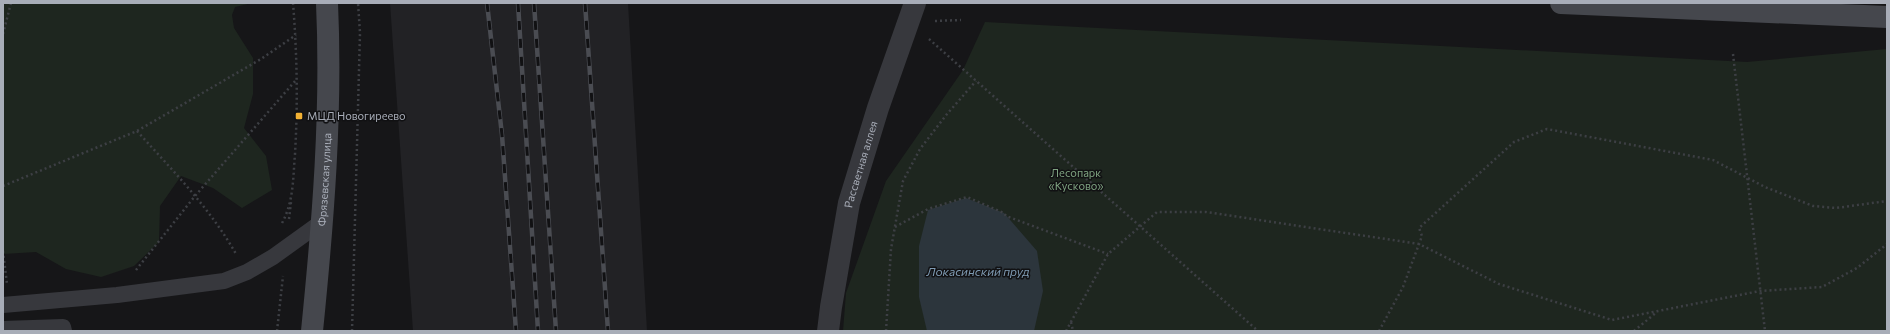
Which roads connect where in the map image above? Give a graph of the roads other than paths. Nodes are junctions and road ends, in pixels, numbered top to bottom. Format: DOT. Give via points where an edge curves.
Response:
graph roads {
  1 [pos="326,3"];
  2 [pos="1561,3"];
  3 [pos="912,12"];
  4 [pos="1887,17"];
  5 [pos="323,221"];
  6 [pos="3,305"];
  7 [pos="3,329"];
  8 [pos="64,331"];
  9 [pos="312,331"];
  10 [pos="828,331"];
  1 -- 5 [label="main road, Фрязевская улица" via="329,117"];
  2 -- 4 [label="main road"];
  3 -- 10 [label="street, Рассветная аллея" via="878,108 850,203"];
  5 -- 6 [label="lane" via="273,257 248,272 224,281 117,295"];
  5 -- 9 [label="main road, Фрязевская улица"];
  7 -- 8 [label="lane" via="64,327"];
}
